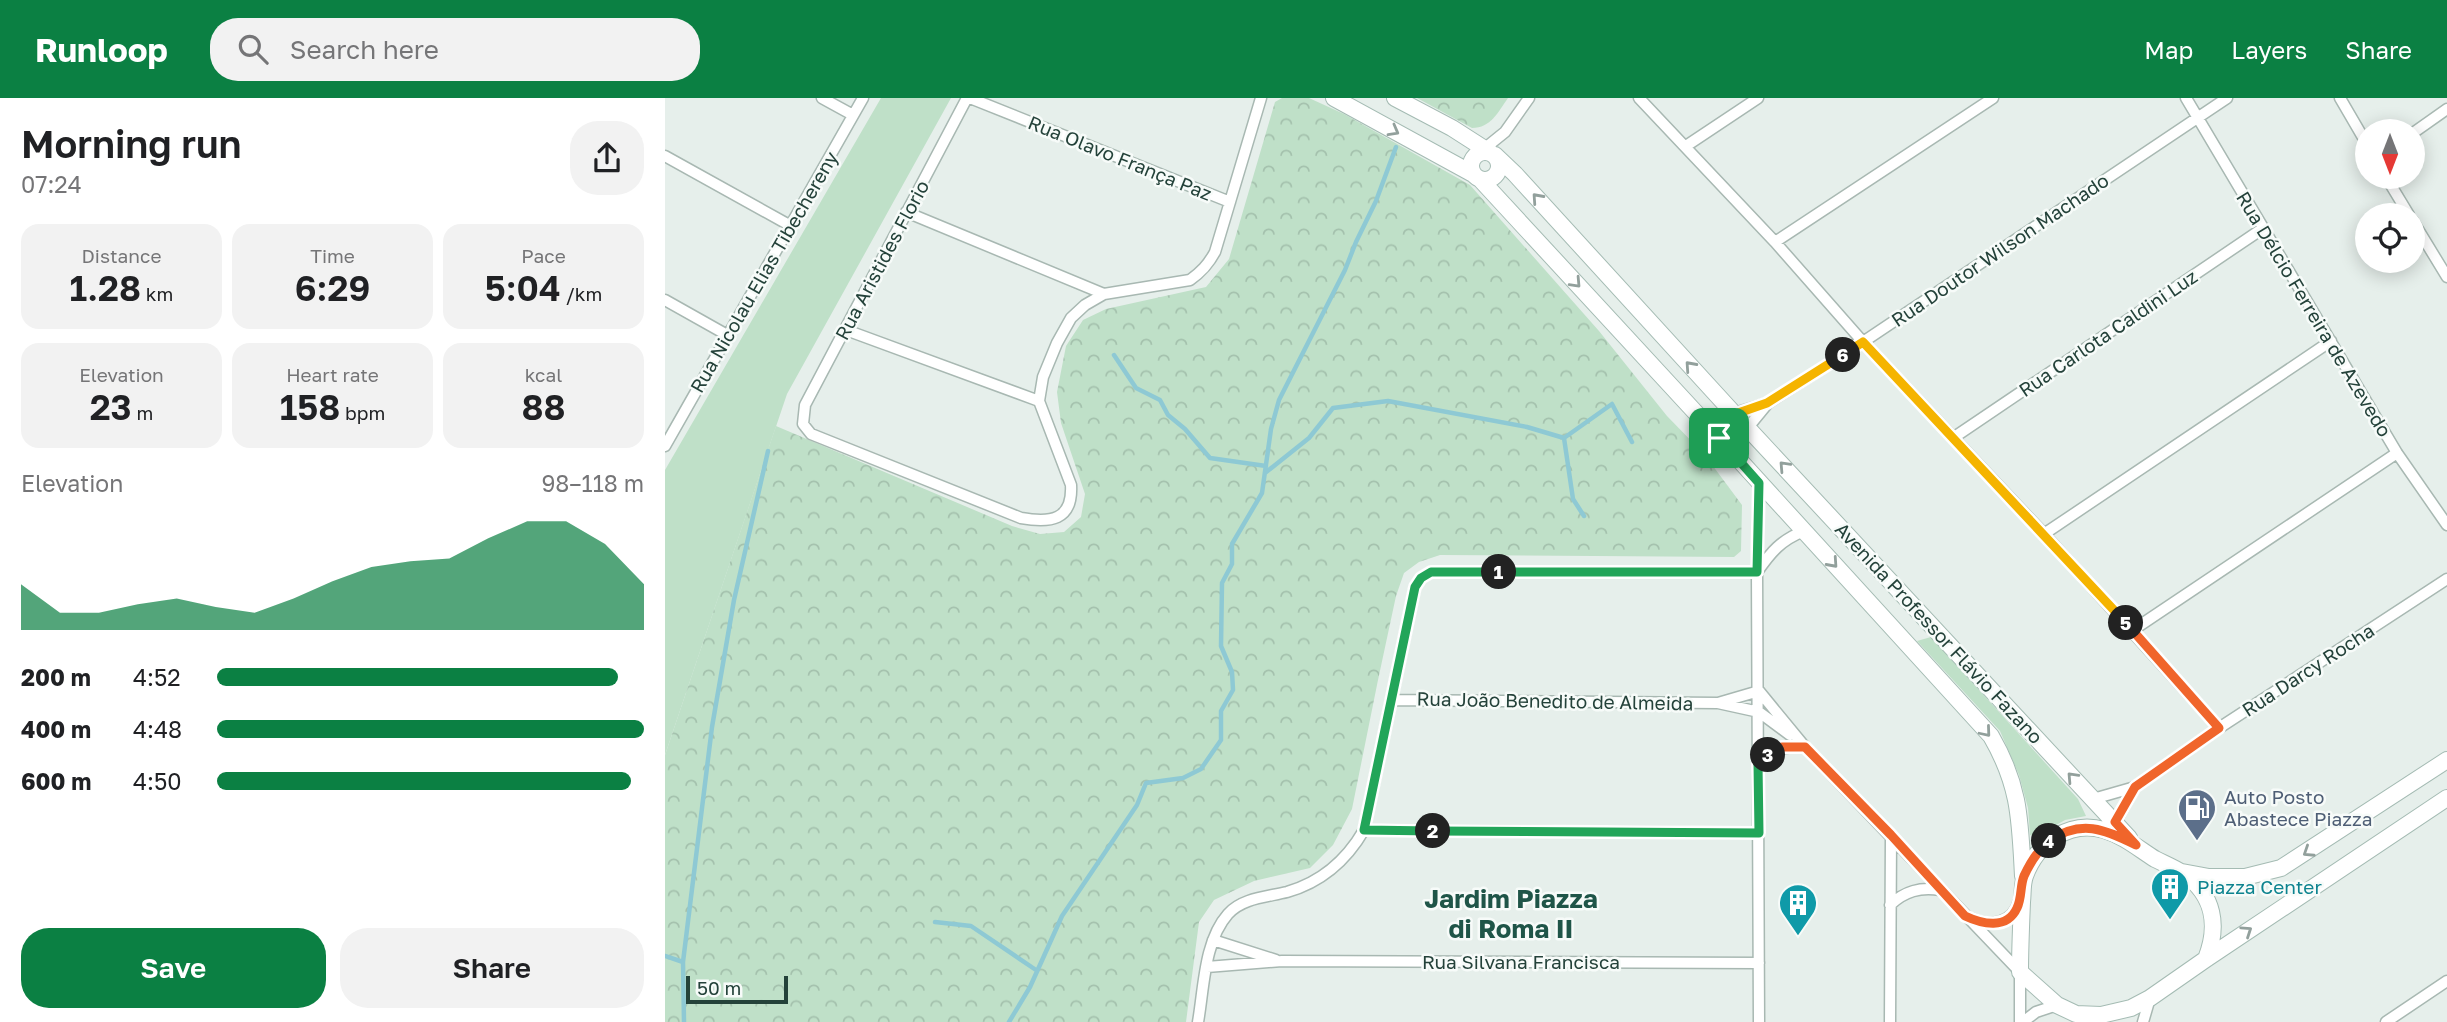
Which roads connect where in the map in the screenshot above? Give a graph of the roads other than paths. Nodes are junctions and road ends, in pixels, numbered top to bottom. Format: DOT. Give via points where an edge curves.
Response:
graph roads {
  1 [pos="822,98"];
  2 [pos="863,98"];
  3 [pos="969,98"];
  4 [pos="1261,98"];
  5 [pos="1334,98"];
  6 [pos="1395,98"];
  7 [pos="1529,98"];
  8 [pos="1639,98"];
  9 [pos="1758,98"];
  10 [pos="1993,98"];
  11 [pos="2186,98"];
  12 [pos="2227,98"];
  13 [pos="2340,98"];
  14 [pos="2447,109"];
  15 [pos="853,115"];
  16 [pos="2197,118"];
  17 [pos="2355,124"];
  18 [pos="2425,125"];
  19 [pos="1505,132"];
  20 [pos="1686,146"];
  21 [pos="665,156"];
  22 [pos="1492,156"];
  23 [pos="1476,176"];
  24 [pos="1230,202"];
  25 [pos="906,212"];
  26 [pos="791,226"];
  27 [pos="2262,229"];
  28 [pos="2425,240"];
  29 [pos="1775,242"];
  30 [pos="2447,276"];
  31 [pos="1104,294"];
  32 [pos="665,300"];
  33 [pos="846,330"];
  34 [pos="729,336"];
  35 [pos="2330,341"];
  36 [pos="1863,342"];
  37 [pos="1039,401"];
  38 [pos="1767,403"];
  39 [pos="1739,421"];
  40 [pos="1953,438"];
  41 [pos="1720,439"];
  42 [pos="665,445"];
  43 [pos="2397,453"];
  44 [pos="1759,483"];
  45 [pos="1816,500"];
  46 [pos="2447,525"];
  47 [pos="1804,531"];
  48 [pos="2044,534"];
  49 [pos="1757,572"];
  50 [pos="2447,579"];
  51 [pos="2133,631"];
  52 [pos="1759,691"];
  53 [pos="1392,700"];
  54 [pos="1718,703"];
  55 [pos="1759,712"];
  56 [pos="2219,728"];
  57 [pos="1805,747"];
  58 [pos="2447,760"];
  59 [pos="1758,764"];
  60 [pos="2135,787"];
  61 [pos="2447,798"];
  62 [pos="2093,799"];
  63 [pos="2115,822"];
  64 [pos="1364,830"];
  65 [pos="1759,833"];
  66 [pos="1891,835"];
  67 [pos="2136,845"];
  68 [pos="2181,872"];
  69 [pos="2023,878"];
  70 [pos="1940,890"];
  71 [pos="1891,905"];
  72 [pos="1965,916"];
  73 [pos="1213,940"];
  74 [pos="2206,958"];
  75 [pos="1282,961"];
  76 [pos="1759,962"];
  77 [pos="1207,967"];
  78 [pos="2020,972"];
  79 [pos="2447,981"];
  80 [pos="2150,998"];
  81 [pos="2057,1005"];
  82 [pos="2119,1017"];
  83 [pos="1198,1022"];
  84 [pos="1759,1022"];
  85 [pos="1890,1022"];
  86 [pos="2022,1022"];
  87 [pos="2143,1022"];
  88 [pos="2386,1022"];
  1 -- 15 [label="street"];
  2 -- 15 [label="street, Rua Nicolau Elias Tibechereny"];
  3 -- 24 [label="street, Rua Olavo França Paz"];
  3 -- 25 [label="street, Rua Aristides Florio"];
  4 -- 24 [label="street"];
  5 -- 23 [label="street, Avenida Professor Flávio Fazano, one-way"];
  6 -- 22 [label="street, Avenida Professor Flávio Fazano"];
  7 -- 19 [label="street"];
  8 -- 20 [label="street"];
  9 -- 20 [label="street"];
  10 -- 29 [label="street"];
  11 -- 16 [label="street, Rua Délcio Ferreira de Azevedo"];
  12 -- 16 [label="street, Rua Doutor Wilson Machado"];
  13 -- 17 [label="street"];
  14 -- 18 [label="street"];
  15 -- 26 [label="street, Rua Nicolau Elias Tibechereny"];
  16 -- 27 [label="street, Rua Délcio Ferreira de Azevedo"];
  16 -- 36 [label="street, Rua Doutor Wilson Machado"];
  19 -- 22 [label="street"];
  19 -- 22 [label="street"];
  20 -- 29 [label="street"];
  21 -- 26 [label="street"];
  22 -- 23 [label="street" via="1471,162"];
  22 -- 23 [label="street" via="1498,172 1487,180"];
  39 -- 22 [label="street, Avenida Professor Flávio Fazano, one-way"];
  23 -- 41 [label="street, Avenida Professor Flávio Fazano, one-way"];
  24 -- 31 [label="street" via="1215,253 1201,273 1190,280"];
  25 -- 31 [label="street"];
  25 -- 33 [label="street, Rua Aristides Florio"];
  26 -- 34 [label="street, Rua Nicolau Elias Tibechereny"];
  27 -- 35 [label="street, Rua Délcio Ferreira de Azevedo"];
  27 -- 40 [label="street, Rua Carlota Caldini Luz"];
  28 -- 30 [label="street"];
  29 -- 36 [label="street"];
  31 -- 37 [label="street" via="1072,318 1043,377"];
  32 -- 34 [label="street"];
  33 -- 37 [label="street"];
  33 -- 37 [label="street, Rua Aristides Florio" via="805,405 803,424 811,434 1009,513 1049,521 1064,513 1072,496"];
  34 -- 42 [label="street, Rua Nicolau Elias Tibechereny"];
  35 -- 43 [label="street, Rua Délcio Ferreira de Azevedo"];
  35 -- 48 [label="street"];
  36 -- 38 [label="street, Rua Doutor Wilson Machado"];
  36 -- 40 [label="street"];
  38 -- 39 [label="street, Rua Doutor Wilson Machado"];
  38 -- 39 [label="street, Rua Doutor Wilson Machado"];
  39 -- 41 [label="street" via="1718,422"];
  39 -- 41 [label="street" via="1736,443"];
  45 -- 39 [label="street, Avenida Professor Flávio Fazano, one-way"];
  40 -- 48 [label="street"];
  41 -- 44 [label="street, Avenida Professor Flávio Fazano"];
  43 -- 46 [label="street, Rua Délcio Ferreira de Azevedo"];
  43 -- 51 [label="street"];
  44 -- 47 [label="street, Avenida Professor Flávio Fazano"];
  44 -- 49 [label="street"];
  45 -- 47 [label="street" via="1817,518"];
  62 -- 45 [label="street, Avenida Professor Flávio Fazano, one-way"];
  47 -- 49 [label="street" via="1773,549"];
  47 -- 69 [label="street, Avenida Professor Flávio Fazano, one-way" via="1991,736 2017,794"];
  48 -- 51 [label="street"];
  49 -- 52 [label="street"];
  49 -- 53 [label="street" via="1431,572 1415,587"];
  50 -- 56 [label="street, Rua Darcy Rocha"];
  51 -- 56 [label="street"];
  52 -- 54 [label="street, Rua João Benedito de Almeida"];
  52 -- 55 [label="street"];
  52 -- 57 [label="street, Rua João Benedito de Almeida"];
  53 -- 54 [label="street, Rua João Benedito de Almeida"];
  53 -- 64 [label="street"];
  54 -- 55 [label="street, Rua João Benedito de Almeida"];
  55 -- 57 [label="street, Rua João Benedito de Almeida"];
  55 -- 59 [label="street"];
  56 -- 60 [label="street, Rua Darcy Rocha"];
  57 -- 59 [label="street" via="1782,747"];
  57 -- 66 [label="street, Rua João Benedito de Almeida"];
  58 -- 68 [label="street, one-way" via="2281,868 2245,877"];
  59 -- 65 [label="street"];
  60 -- 62 [label="street, Rua Darcy Rocha"];
  60 -- 63 [label="street, Rua Darcy Rocha"];
  74 -- 61 [label="street, one-way"];
  62 -- 63 [label="street, Avenida Professor Flávio Fazano"];
  63 -- 67 [label="street, Avenida Professor Flávio Fazano"];
  64 -- 65 [label="street"];
  64 -- 73 [label="street" via="1329,872 1299,887 1239,905"];
  65 -- 76 [label="street"];
  66 -- 70 [label="street, Rua João Benedito de Almeida"];
  66 -- 71 [label="street"];
  67 -- 68 [label="street"];
  67 -- 69 [label="street" via="2105,830 2072,829 2040,849"];
  68 -- 74 [label="street" via="2212,909"];
  69 -- 72 [label="street" via="2012,916 1989,924"];
  69 -- 78 [label="street"];
  70 -- 71 [label="street" via="1913,891 1900,895"];
  70 -- 72 [label="street, Rua João Benedito de Almeida"];
  71 -- 85 [label="street"];
  72 -- 78 [label="street, Rua João Benedito de Almeida"];
  73 -- 75 [label="street, Rua Silvana Francisca"];
  73 -- 77 [label="street"];
  74 -- 80 [label="street"];
  75 -- 76 [label="street, Rua Silvana Francisca"];
  75 -- 77 [label="street, Rua Silvana Francisca"];
  76 -- 84 [label="street"];
  77 -- 83 [label="street"];
  78 -- 81 [label="street"];
  78 -- 86 [label="street"];
  79 -- 88 [label="street"];
  80 -- 82 [label="street"];
  80 -- 87 [label="street"];
  81 -- 82 [label="street" via="2083,1015"];
  81 -- 86 [label="street"];
}
